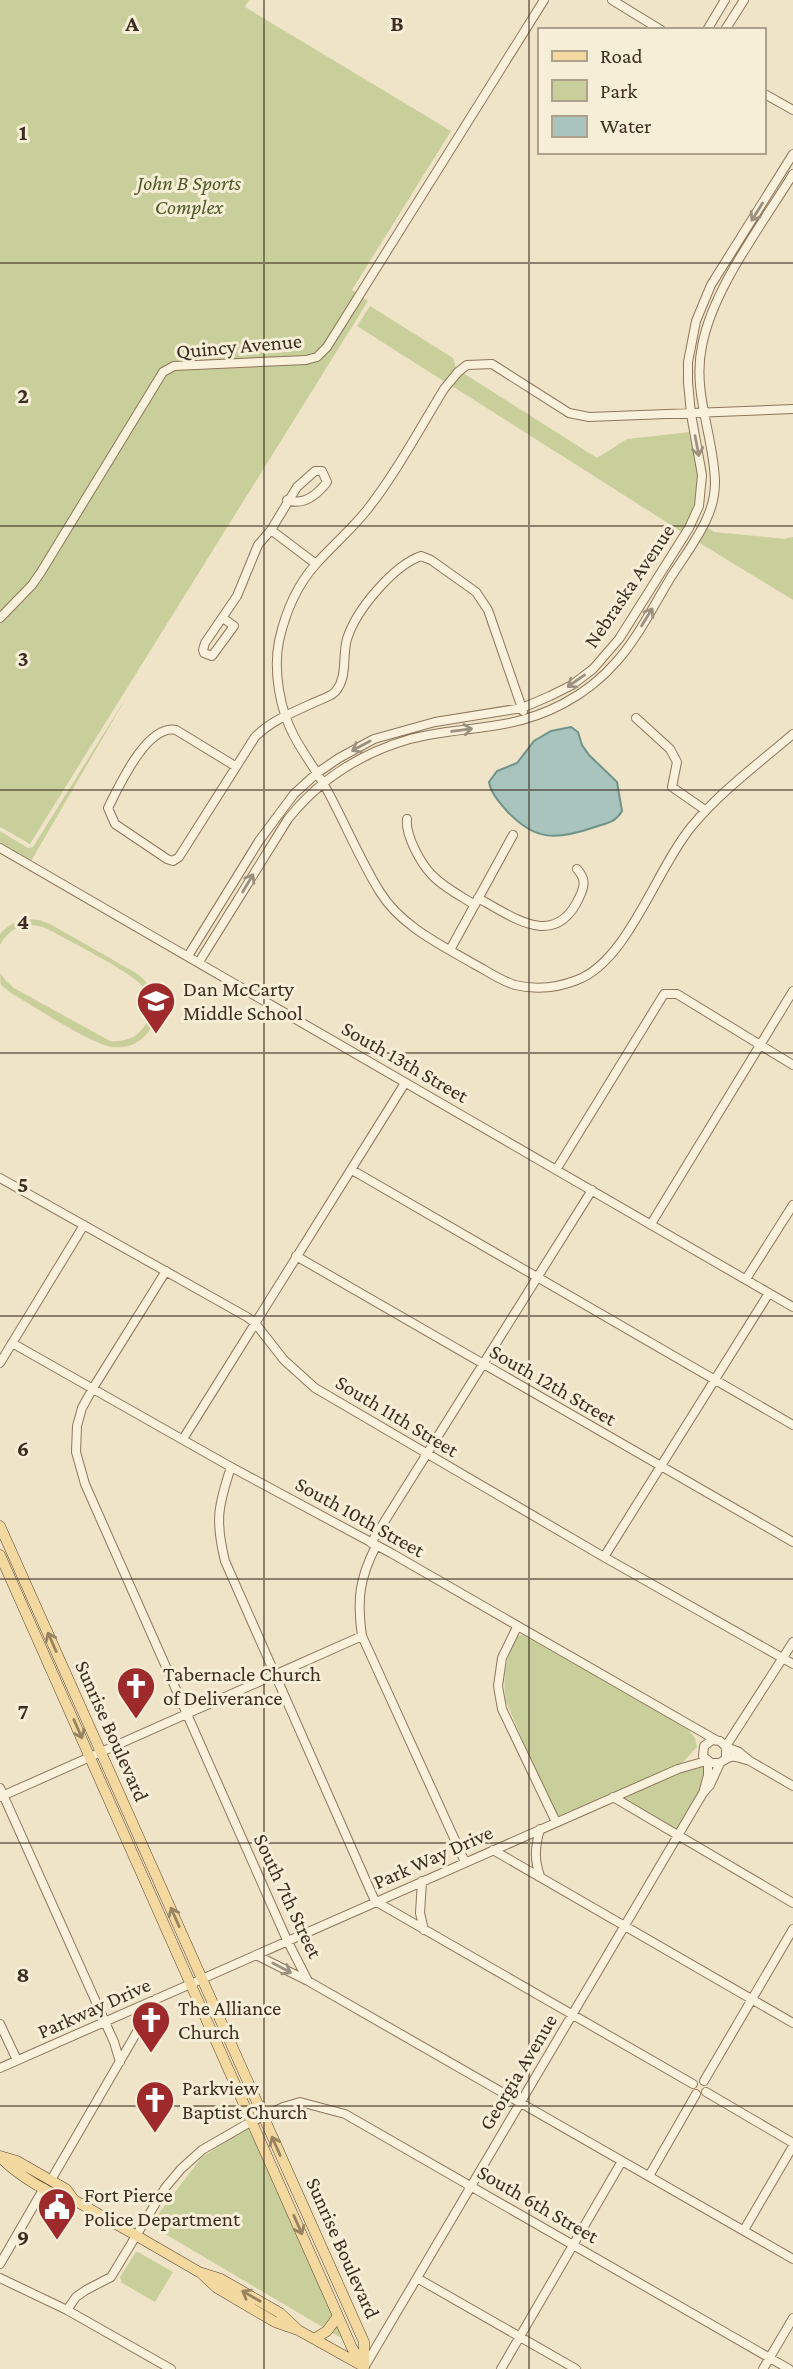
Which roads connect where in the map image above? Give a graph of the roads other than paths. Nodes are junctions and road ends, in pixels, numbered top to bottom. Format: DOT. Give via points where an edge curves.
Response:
graph roads {
  1 [pos="544,0"];
  2 [pos="612,0"];
  3 [pos="725,0"];
  4 [pos="744,0"];
  5 [pos="658,28"];
  6 [pos="708,28"];
  7 [pos="727,28"];
  8 [pos="765,94"];
  9 [pos="793,110"];
  10 [pos="793,154"];
  11 [pos="793,174"];
  12 [pos="710,285"];
  13 [pos="720,292"];
  14 [pos="696,321"];
  15 [pos="707,325"];
  16 [pos="688,362"];
  17 [pos="700,363"];
  18 [pos="793,409"];
  19 [pos="691,414"];
  20 [pos="704,414"];
  21 [pos="702,494"];
  22 [pos="714,496"];
  23 [pos="287,500"];
  24 [pos="271,530"];
  25 [pos="671,557"];
  26 [pos="680,563"];
  27 [pos="316,565"];
  28 [pos="0,618"];
  29 [pos="223,618"];
  30 [pos="522,708"];
  31 [pos="285,716"];
  32 [pos="636,718"];
  33 [pos="526,719"];
  34 [pos="793,734"];
  35 [pos="235,766"];
  36 [pos="317,773"];
  37 [pos="323,783"];
  38 [pos="705,810"];
  39 [pos="407,819"];
  40 [pos="513,835"];
  41 [pos="259,841"];
  42 [pos="270,847"];
  43 [pos="0,848"];
  44 [pos="577,869"];
  45 [pos="476,901"];
  46 [pos="220,905"];
  47 [pos="230,911"];
  48 [pos="450,950"];
  49 [pos="188,956"];
  50 [pos="199,962"];
  51 [pos="793,991"];
  52 [pos="759,1044"];
  53 [pos="793,1065"];
  54 [pos="405,1083"];
  55 [pos="352,1170"];
  56 [pos="556,1170"];
  57 [pos="0,1178"];
  58 [pos="592,1190"];
  59 [pos="793,1205"];
  60 [pos="651,1224"];
  61 [pos="84,1225"];
  62 [pos="296,1256"];
  63 [pos="166,1271"];
  64 [pos="537,1278"];
  65 [pos="746,1279"];
  66 [pos="769,1293"];
  67 [pos="793,1307"];
  68 [pos="255,1323"];
  69 [pos="12,1343"];
  70 [pos="0,1363"];
  71 [pos="482,1365"];
  72 [pos="715,1381"];
  73 [pos="93,1388"];
  74 [pos="793,1425"];
  75 [pos="183,1439"];
  76 [pos="427,1454"];
  77 [pos="660,1467"];
  78 [pos="231,1468"];
  79 [pos="0,1526"];
  80 [pos="793,1542"];
  81 [pos="373,1545"];
  82 [pos="0,1555"];
  83 [pos="604,1557"];
  84 [pos="517,1627"];
  85 [pos="362,1636"];
  86 [pos="793,1642"];
  87 [pos="783,1658"];
  88 [pos="793,1664"];
  89 [pos="276,1674"];
  90 [pos="187,1715"];
  91 [pos="689,1724"];
  92 [pos="722,1743"];
  93 [pos="704,1748"];
  94 [pos="101,1753"];
  95 [pos="90,1757"];
  96 [pos="707,1761"];
  97 [pos="723,1761"];
  98 [pos="750,1761"];
  99 [pos="678,1769"];
  100 [pos="793,1786"];
  101 [pos="704,1793"];
  102 [pos="1,1794"];
  103 [pos="613,1797"];
  104 [pos="556,1822"];
  105 [pos="540,1829"];
  106 [pos="678,1836"];
  107 [pos="493,1850"];
  108 [pos="465,1862"];
  109 [pos="540,1876"];
  110 [pos="422,1881"];
  111 [pos="375,1901"];
  112 [pos="793,1903"];
  113 [pos="625,1925"];
  114 [pos="793,1929"];
  115 [pos="424,1930"];
  116 [pos="287,1940"];
  117 [pos="256,1955"];
  118 [pos="202,1979"];
  119 [pos="308,1981"];
  120 [pos="191,1984"];
  121 [pos="156,1999"];
  122 [pos="752,1999"];
  123 [pos="573,2014"];
  124 [pos="105,2023"];
  125 [pos="793,2023"];
  126 [pos="0,2024"];
  127 [pos="17,2060"];
  128 [pos="120,2062"];
  129 [pos="0,2068"];
  130 [pos="704,2081"];
  131 [pos="693,2084"];
  132 [pos="701,2093"];
  133 [pos="521,2102"];
  134 [pos="263,2117"];
  135 [pos="251,2122"];
  136 [pos="793,2144"];
  137 [pos="0,2156"];
  138 [pos="622,2161"];
  139 [pos="649,2176"];
  140 [pos="48,2184"];
  141 [pos="471,2186"];
  142 [pos="744,2230"];
  143 [pos="137,2236"];
  144 [pos="573,2245"];
  145 [pos="793,2259"];
  146 [pos="0,2264"];
  147 [pos="0,2278"];
  148 [pos="417,2278"];
  149 [pos="67,2310"];
  150 [pos="338,2316"];
  151 [pos="793,2318"];
  152 [pos="519,2337"];
  153 [pos="314,2339"];
  154 [pos="769,2358"];
  155 [pos="365,2368"];
  156 [pos="171,2369"];
  157 [pos="501,2369"];
  158 [pos="576,2369"];
  159 [pos="763,2369"];
  160 [pos="789,2369"];
  1 -- 28 [label="street, Quincy Avenue" via="327,347 306,360 174,366 163,372 41,572"];
  2 -- 5 [label="street"];
  3 -- 6 [label="street"];
  4 -- 7 [label="street"];
  8 -- 9 [label="street"];
  10 -- 12 [label="street, Nebraska Avenue, one-way"];
  11 -- 13 [label="street, Nebraska Avenue"];
  12 -- 13 [label="street"];
  12 -- 14 [label="street, Nebraska Avenue"];
  13 -- 15 [label="street, Nebraska Avenue"];
  14 -- 15 [label="street"];
  14 -- 16 [label="street, Nebraska Avenue"];
  15 -- 17 [label="street, Nebraska Avenue"];
  16 -- 17 [label="street"];
  16 -- 19 [label="street, Nebraska Avenue"];
  17 -- 20 [label="street, Nebraska Avenue"];
  18 -- 20 [label="street"];
  19 -- 20 [label="street"];
  19 -- 21 [label="street, Nebraska Avenue, one-way"];
  19 -- 27 [label="street" via="589,417 569,413 492,364 467,365 444,389 368,509"];
  20 -- 22 [label="street, Nebraska Avenue"];
  21 -- 22 [label="street"];
  21 -- 25 [label="street, Nebraska Avenue" via="695,517"];
  22 -- 26 [label="street, Nebraska Avenue" via="706,521"];
  23 -- 23 [label="street" via="304,502 320,491 327,478 322,471 315,471"];
  23 -- 24 [label="street"];
  24 -- 27 [label="street"];
  24 -- 29 [label="street" via="258,545 246,579"];
  25 -- 26 [label="street"];
  25 -- 30 [label="street, Nebraska Avenue, one-way" via="619,639 593,669 572,685"];
  33 -- 26 [label="street, Nebraska Avenue, one-way" via="579,695 609,670"];
  27 -- 31 [label="street" via="300,586 279,643 277,671"];
  29 -- 29 [label="street" via="205,643 207,655 217,652 234,626"];
  30 -- 31 [label="street" via="488,610 476,592 421,556 409,560 392,576 356,620 334,693"];
  30 -- 33 [label="street"];
  30 -- 36 [label="street, Nebraska Avenue, one-way" via="435,722 374,739"];
  31 -- 35 [label="street" via="265,727"];
  31 -- 36 [label="street"];
  32 -- 38 [label="street" via="670,749 677,762 672,787"];
  37 -- 33 [label="street, Nebraska Avenue, one-way" via="379,749"];
  34 -- 38 [label="street"];
  35 -- 35 [label="street" via="173,861 115,824 107,808 160,731 176,730"];
  36 -- 37 [label="street"];
  36 -- 41 [label="street, Nebraska Avenue" via="294,794"];
  37 -- 42 [label="street, Nebraska Avenue" via="303,801"];
  37 -- 48 [label="street" via="380,893 408,923"];
  38 -- 48 [label="street" via="667,862 614,952 579,980 541,988 514,984"];
  39 -- 45 [label="street" via="413,845 432,876"];
  40 -- 45 [label="street"];
  41 -- 42 [label="street"];
  41 -- 46 [label="street, Nebraska Avenue"];
  47 -- 42 [label="street, Nebraska Avenue, one-way"];
  43 -- 49 [label="street, South 13th Street"];
  44 -- 45 [label="street" via="585,886 575,906 556,925 530,925"];
  45 -- 48 [label="street"];
  46 -- 47 [label="street"];
  46 -- 49 [label="street, Nebraska Avenue"];
  47 -- 50 [label="street, Nebraska Avenue"];
  49 -- 50 [label="street, South 13th Street"];
  50 -- 54 [label="street, South 13th Street"];
  51 -- 52 [label="street"];
  52 -- 53 [label="street"];
  52 -- 56 [label="street" via="677,994 664,995"];
  52 -- 60 [label="street"];
  54 -- 55 [label="street"];
  54 -- 56 [label="street, South 13th Street"];
  55 -- 62 [label="street"];
  55 -- 64 [label="street"];
  56 -- 58 [label="street, South 13th Street"];
  57 -- 61 [label="street, South 11th Street"];
  58 -- 60 [label="street, South 13th Street"];
  58 -- 64 [label="street"];
  59 -- 65 [label="street"];
  60 -- 65 [label="street, South 13th Street"];
  61 -- 63 [label="street, South 11th Street"];
  61 -- 69 [label="street"];
  62 -- 68 [label="street"];
  62 -- 71 [label="street, South 12th Street"];
  63 -- 68 [label="street, South 11th Street"];
  63 -- 73 [label="street"];
  64 -- 71 [label="street"];
  64 -- 72 [label="street"];
  65 -- 66 [label="street, South 13th Street"];
  66 -- 67 [label="street, South 13th Street"];
  66 -- 72 [label="street"];
  68 -- 75 [label="street"];
  68 -- 76 [label="street, South 11th Street" via="284,1360 315,1388"];
  69 -- 70 [label="street"];
  69 -- 73 [label="street, South 10th Street"];
  71 -- 76 [label="street"];
  71 -- 77 [label="street, South 12th Street"];
  72 -- 74 [label="street"];
  72 -- 77 [label="street"];
  73 -- 75 [label="street, South 10th Street"];
  73 -- 90 [label="street, South 7th Street" via="78,1426 76,1452 85,1484"];
  75 -- 78 [label="street, South 10th Street"];
  76 -- 81 [label="street"];
  76 -- 83 [label="street, South 11th Street"];
  77 -- 80 [label="street, South 12th Street"];
  77 -- 83 [label="street"];
  78 -- 81 [label="street, South 10th Street"];
  78 -- 89 [label="street" via="218,1514 218,1534 225,1561"];
  94 -- 79 [label="main road, Sunrise Boulevard, one-way"];
  81 -- 84 [label="street, South 10th Street"];
  81 -- 85 [label="street" via="359,1588"];
  82 -- 95 [label="main road, Sunrise Boulevard, one-way"];
  83 -- 87 [label="street, South 11th Street"];
  84 -- 91 [label="street, South 10th Street"];
  84 -- 104 [label="street" via="502,1658 498,1686 502,1709"];
  85 -- 89 [label="street"];
  85 -- 108 [label="street"];
  86 -- 87 [label="street"];
  87 -- 88 [label="street, South 11th Street"];
  87 -- 92 [label="street" via="738,1727"];
  89 -- 90 [label="street"];
  89 -- 111 [label="street"];
  90 -- 94 [label="street"];
  90 -- 116 [label="street, South 7th Street"];
  91 -- 92 [label="street, South 10th Street"];
  91 -- 93 [label="street, South 10th Street"];
  92 -- 93 [label="street, Park Way Drive" via="709,1741"];
  92 -- 97 [label="street"];
  92 -- 98 [label="street, South 10th Street"];
  93 -- 96 [label="street"];
  93 -- 99 [label="street, Park Way Drive"];
  94 -- 95 [label="street"];
  118 -- 94 [label="main road, Sunrise Boulevard, one-way"];
  95 -- 102 [label="street"];
  95 -- 120 [label="main road, Sunrise Boulevard"];
  96 -- 97 [label="street, South 10th Street"];
  96 -- 99 [label="street, Park Way Drive"];
  96 -- 101 [label="street, Georgia Avenue"];
  97 -- 98 [label="street, South 10th Street" via="733,1756"];
  97 -- 101 [label="street, Georgia Avenue"];
  98 -- 100 [label="street, South 10th Street"];
  99 -- 103 [label="street, Park Way Drive"];
  101 -- 106 [label="street, Georgia Avenue"];
  102 -- 124 [label="street"];
  103 -- 104 [label="street, Park Way Drive"];
  103 -- 106 [label="street"];
  104 -- 105 [label="street, Park Way Drive"];
  105 -- 107 [label="street, Park Way Drive"];
  105 -- 109 [label="street" via="535,1860"];
  106 -- 112 [label="street"];
  106 -- 113 [label="street, Georgia Avenue"];
  107 -- 108 [label="street, Park Way Drive"];
  107 -- 109 [label="street"];
  108 -- 110 [label="street, Park Way Drive"];
  109 -- 113 [label="street"];
  110 -- 111 [label="street, Park Way Drive"];
  110 -- 115 [label="street" via="419,1913"];
  111 -- 115 [label="street"];
  111 -- 116 [label="street, Park Way Drive"];
  113 -- 122 [label="street"];
  113 -- 123 [label="street, Georgia Avenue"];
  114 -- 122 [label="street"];
  115 -- 123 [label="street"];
  116 -- 117 [label="street, Park Way Drive"];
  116 -- 119 [label="street, South 7th Street"];
  117 -- 118 [label="street, Park Way Drive"];
  117 -- 119 [label="street, one-way"];
  118 -- 120 [label="street, Parkway Drive"];
  118 -- 134 [label="main road, Sunrise Boulevard"];
  119 -- 133 [label="street, South 7th Street"];
  120 -- 121 [label="street, Parkway Drive"];
  120 -- 135 [label="main road, Sunrise Boulevard"];
  121 -- 124 [label="street, Parkway Drive"];
  121 -- 128 [label="street"];
  122 -- 125 [label="street"];
  122 -- 130 [label="street"];
  123 -- 131 [label="street"];
  123 -- 133 [label="street, Georgia Avenue"];
  124 -- 127 [label="street, Parkway Drive"];
  124 -- 128 [label="street"];
  126 -- 127 [label="street"];
  127 -- 129 [label="street, Parkway Drive"];
  128 -- 140 [label="street"];
  130 -- 131 [label="street"];
  130 -- 132 [label="street" via="707,2087"];
  131 -- 132 [label="street" via="693,2091"];
  132 -- 136 [label="street"];
  132 -- 139 [label="street"];
  133 -- 138 [label="street, South 7th Street"];
  133 -- 141 [label="street, Georgia Avenue"];
  134 -- 135 [label="street, South 6th Street"];
  134 -- 141 [label="street, South 6th Street" via="300,2102 345,2114"];
  155 -- 134 [label="main road, Sunrise Boulevard, one-way" via="364,2342"];
  135 -- 143 [label="street, South 6th Street" via="202,2150 181,2169"];
  135 -- 150 [label="main road, Sunrise Boulevard, one-way"];
  136 -- 142 [label="street"];
  137 -- 140 [label="main road" via="12,2169"];
  138 -- 139 [label="street, South 7th Street"];
  138 -- 144 [label="street"];
  139 -- 142 [label="street, South 7th Street"];
  140 -- 143 [label="main road" via="62,2198 74,2200"];
  140 -- 146 [label="street"];
  141 -- 144 [label="street, South 6th Street"];
  141 -- 148 [label="street, Georgia Avenue"];
  142 -- 145 [label="street, South 7th Street"];
  143 -- 149 [label="street, South 6th Street" via="111,2277 86,2290"];
  143 -- 153 [label="main road" via="275,2322"];
  144 -- 152 [label="street"];
  144 -- 154 [label="street, South 6th Street"];
  147 -- 149 [label="street"];
  148 -- 152 [label="street"];
  148 -- 155 [label="street, Georgia Avenue"];
  149 -- 156 [label="street"];
  150 -- 153 [label="main road"];
  150 -- 155 [label="main road, Sunrise Boulevard"];
  151 -- 154 [label="street"];
  152 -- 157 [label="street"];
  152 -- 158 [label="street"];
  153 -- 155 [label="main road"];
  154 -- 159 [label="street"];
  154 -- 160 [label="street, South 6th Street"];
}
